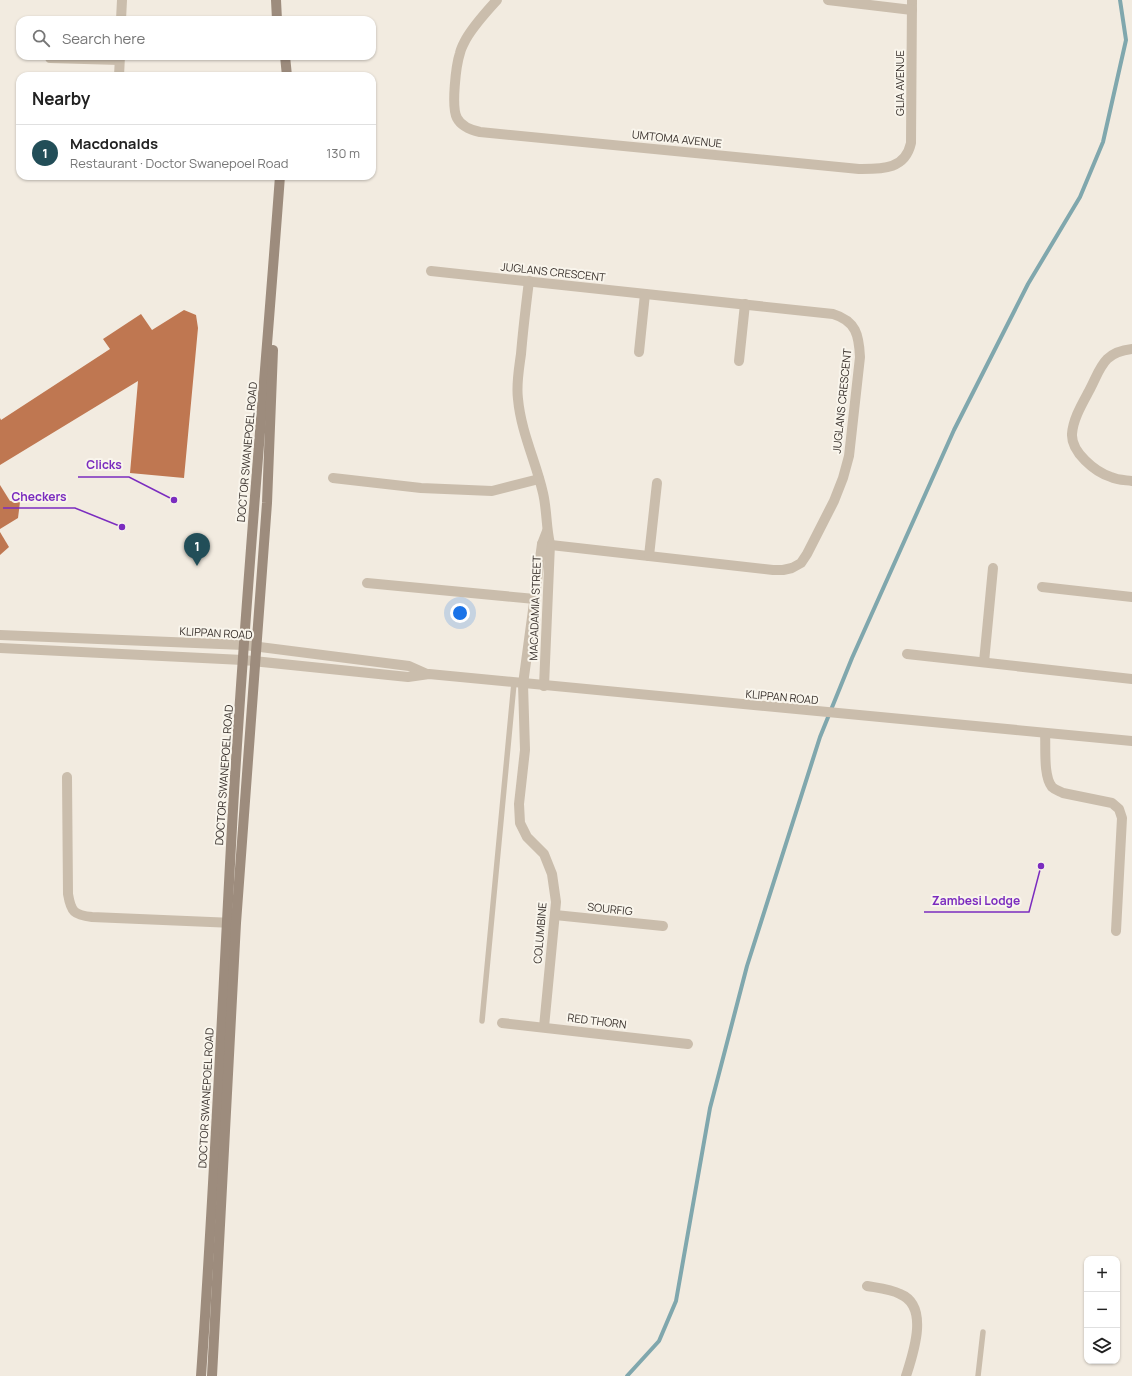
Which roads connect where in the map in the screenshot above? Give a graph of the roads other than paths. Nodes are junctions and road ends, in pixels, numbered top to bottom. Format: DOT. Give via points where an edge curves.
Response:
graph roads {
  1 [pos="122,0"];
  2 [pos="276,0"];
  3 [pos="281,0"];
  4 [pos="496,0"];
  5 [pos="828,0"];
  6 [pos="912,5"];
  7 [pos="121,16"];
  8 [pos="277,16"];
  9 [pos="283,16"];
  10 [pos="120,60"];
  11 [pos="280,60"];
  12 [pos="285,60"];
  13 [pos="119,72"];
  14 [pos="281,72"];
  15 [pos="287,72"];
  16 [pos="899,163"];
  17 [pos="280,180"];
  18 [pos="284,180"];
  19 [pos="431,271"];
  20 [pos="529,281"];
  21 [pos="645,294"];
  22 [pos="745,304"];
  23 [pos="1132,349"];
  24 [pos="639,352"];
  25 [pos="739,361"];
  26 [pos="333,478"];
  27 [pos="539,479"];
  28 [pos="1132,481"];
  29 [pos="657,483"];
  30 [pos="546,544"];
  31 [pos="649,556"];
  32 [pos="993,568"];
  33 [pos="367,583"];
  34 [pos="1042,587"];
  35 [pos="1132,596"];
  36 [pos="535,599"];
  37 [pos="0,635"];
  38 [pos="24,636"];
  39 [pos="244,646"];
  40 [pos="257,647"];
  41 [pos="0,648"];
  42 [pos="36,649"];
  43 [pos="907,654"];
  44 [pos="243,660"];
  45 [pos="255,661"];
  46 [pos="984,662"];
  47 [pos="429,674"];
  48 [pos="1132,679"];
  49 [pos="519,683"];
  50 [pos="544,686"];
  51 [pos="1045,733"];
  52 [pos="1132,742"];
  53 [pos="67,777"];
  54 [pos="555,916"];
  55 [pos="232,923"];
  56 [pos="663,926"];
  57 [pos="1116,932"];
  58 [pos="482,1021"];
  59 [pos="502,1023"];
  60 [pos="544,1027"];
  61 [pos="688,1044"];
  62 [pos="867,1286"];
  63 [pos="983,1332"];
  64 [pos="201,1376"];
  65 [pos="212,1376"];
  66 [pos="906,1376"];
  67 [pos="978,1376"];
  1 -- 7 [label="street"];
  2 -- 8 [label="main road"];
  3 -- 9 [label="main road"];
  4 -- 16 [label="street, UMTOMA AVENUE" via="467,38 456,69 454,105 457,118 470,130 859,169 875,169"];
  5 -- 6 [label="street"];
  6 -- 16 [label="street, GLIA AVENUE" via="911,143 906,156"];
  10 -- 13 [label="street"];
  11 -- 14 [label="main road"];
  12 -- 15 [label="main road"];
  17 -- 39 [label="main road, DOCTOR SWANEPOEL ROAD"];
  18 -- 40 [label="main road, DOCTOR SWANEPOEL ROAD" via="275,297 267,503"];
  19 -- 20 [label="street, JUGLANS CRESCENT"];
  20 -- 21 [label="street, JUGLANS CRESCENT"];
  20 -- 27 [label="street, MACADAMIA STREET" via="518,375 518,398 520,419"];
  21 -- 22 [label="street, JUGLANS CRESCENT"];
  21 -- 24 [label="street"];
  22 -- 25 [label="street"];
  22 -- 31 [label="street, JUGLANS CRESCENT" via="833,314 844,317 857,331 860,356 849,456 843,478 807,554 801,563 792,568 773,570"];
  23 -- 28 [label="street" via="1121,350 1104,362 1078,413 1072,435 1077,452 1098,472"];
  26 -- 27 [label="street" via="421,488 492,491"];
  27 -- 30 [label="street, MACADAMIA STREET" via="546,509"];
  29 -- 31 [label="street"];
  30 -- 31 [label="street, JUGLANS CRESCENT"];
  30 -- 36 [label="street, MACADAMIA STREET"];
  30 -- 50 [label="street, MACADAMIA STREET"];
  32 -- 46 [label="street"];
  33 -- 36 [label="street"];
  34 -- 35 [label="street"];
  36 -- 49 [label="street, MACADAMIA STREET"];
  37 -- 38 [label="street, KLIPPAN ROAD"];
  38 -- 39 [label="street, KLIPPAN ROAD"];
  38 -- 42 [label="lane"];
  39 -- 40 [label="street, KLIPPAN ROAD"];
  39 -- 44 [label="main road, DOCTOR SWANEPOEL ROAD"];
  40 -- 45 [label="main road, DOCTOR SWANEPOEL ROAD"];
  40 -- 47 [label="street, KLIPPAN ROAD" via="408,666"];
  41 -- 42 [label="street, KLIPPAN ROAD"];
  42 -- 44 [label="street, KLIPPAN ROAD"];
  43 -- 46 [label="street"];
  44 -- 45 [label="street, KLIPPAN ROAD"];
  44 -- 55 [label="main road, DOCTOR SWANEPOEL ROAD" via="232,826"];
  45 -- 47 [label="street, KLIPPAN ROAD" via="408,677"];
  45 -- 55 [label="main road, DOCTOR SWANEPOEL ROAD"];
  46 -- 48 [label="street"];
  47 -- 49 [label="street, KLIPPAN ROAD"];
  49 -- 50 [label="street, KLIPPAN ROAD"];
  49 -- 54 [label="street, COLUMBINE" via="525,750 519,804 520,823 527,837 544,854 552,874"];
  49 -- 58 [label="lane"];
  50 -- 51 [label="street, KLIPPAN ROAD"];
  51 -- 52 [label="street, KLIPPAN ROAD"];
  51 -- 57 [label="street" via="1046,771 1051,786 1063,793 1112,803 1121,813"];
  53 -- 55 [label="street" via="68,894 73,911 79,915 92,917"];
  54 -- 56 [label="street, SOURFIG"];
  54 -- 60 [label="street, COLUMBINE"];
  55 -- 64 [label="main road, DOCTOR SWANEPOEL ROAD"];
  55 -- 65 [label="main road, DOCTOR SWANEPOEL ROAD"];
  59 -- 60 [label="street, RED THORN"];
  60 -- 61 [label="street, RED THORN"];
  62 -- 66 [label="street" via="902,1294 914,1308 917,1330"];
  63 -- 67 [label="lane"];
}
